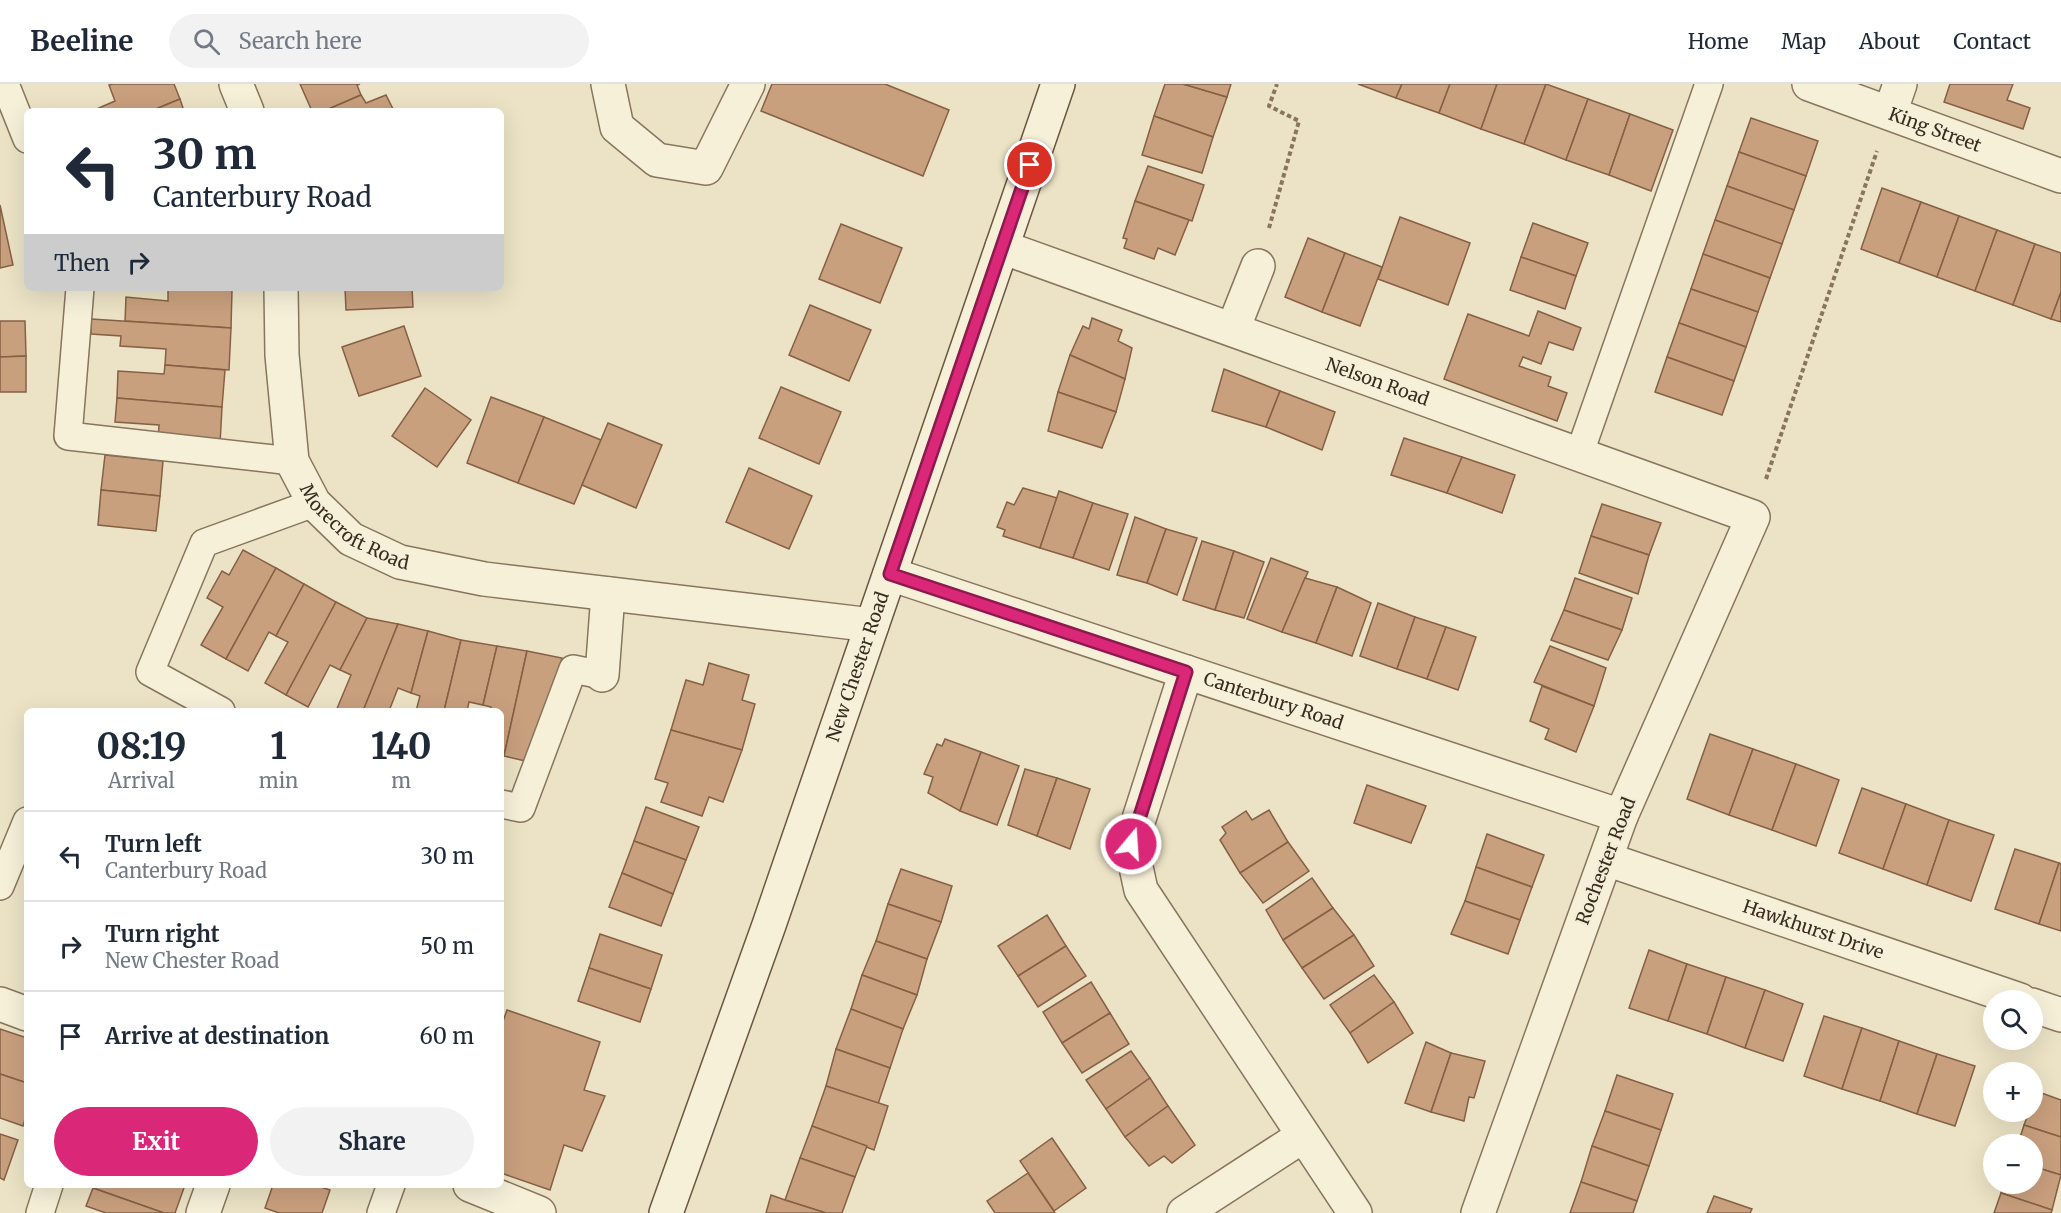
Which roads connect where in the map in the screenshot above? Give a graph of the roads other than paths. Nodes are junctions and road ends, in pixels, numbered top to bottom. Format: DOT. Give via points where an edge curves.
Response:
graph roads {
  1 [pos="236,84"];
  2 [pos="608,84"];
  3 [pos="748,84"];
  4 [pos="1058,84"];
  5 [pos="1709,84"];
  6 [pos="1809,84"];
  7 [pos="4,87"];
  8 [pos="1895,98"];
  9 [pos="246,108"];
  10 [pos="24,132"];
  11 [pos="2061,176"];
  12 [pos="1002,247"];
  13 [pos="1258,266"];
  14 [pos="80,291"];
  15 [pos="281,291"];
  16 [pos="1233,329"];
  17 [pos="1579,455"];
  18 [pos="292,461"];
  19 [pos="314,503"];
  20 [pos="1753,517"];
  21 [pos="890,574"];
  22 [pos="608,594"];
  23 [pos="872,625"];
  24 [pos="1186,672"];
  25 [pos="602,675"];
  26 [pos="216,708"];
  27 [pos="504,805"];
  28 [pos="1621,816"];
  29 [pos="24,828"];
  30 [pos="1606,859"];
  31 [pos="0,886"];
  32 [pos="1991,990"];
  33 [pos="0,1005"];
  34 [pos="2043,1008"];
  35 [pos="24,1013"];
  36 [pos="2061,1014"];
  37 [pos="1304,1136"];
  38 [pos="49,1188"];
  39 [pos="212,1188"];
  40 [pos="390,1188"];
  41 [pos="477,1188"];
  42 [pos="40,1213"];
  43 [pos="203,1213"];
  44 [pos="381,1213"];
  45 [pos="539,1213"];
  46 [pos="666,1213"];
  47 [pos="1184,1213"];
  48 [pos="1355,1213"];
  49 [pos="1478,1213"];
  1 -- 9 [label="street"];
  2 -- 3 [label="street" via="617,127 657,160 706,168"];
  4 -- 12 [label="street, New Chester Road"];
  5 -- 17 [label="lane"];
  6 -- 8 [label="street, King Street"];
  7 -- 10 [label="lane"];
  8 -- 11 [label="street, King Street"];
  12 -- 16 [label="street, Nelson Road"];
  12 -- 21 [label="street, New Chester Road"];
  13 -- 16 [label="street"];
  14 -- 18 [label="lane" via="68,436"];
  15 -- 18 [label="street, Morecroft Road" via="282,355"];
  16 -- 17 [label="street, Nelson Road"];
  17 -- 20 [label="street, Nelson Road"];
  18 -- 19 [label="street, Morecroft Road"];
  19 -- 22 [label="street, Morecroft Road" via="351,539 400,562 484,579"];
  19 -- 26 [label="lane" via="204,543 150,672"];
  20 -- 28 [label="street, Rochester Road"];
  21 -- 23 [label="street, New Chester Road"];
  21 -- 24 [label="street, Canterbury Road"];
  22 -- 23 [label="street, Morecroft Road"];
  22 -- 25 [label="street"];
  23 -- 46 [label="street, New Chester Road"];
  24 -- 28 [label="street, Canterbury Road"];
  24 -- 37 [label="street" via="1131,844 1141,890"];
  25 -- 27 [label="lane" via="573,669 522,808"];
  28 -- 30 [label="street, Rochester Road"];
  29 -- 31 [label="lane"];
  30 -- 32 [label="street, Hawkhurst Drive"];
  30 -- 49 [label="street, Rochester Road"];
  33 -- 35 [label="street"];
  34 -- 36 [label="street"];
  37 -- 47 [label="street"];
  37 -- 48 [label="street"];
  38 -- 42 [label="lane"];
  39 -- 43 [label="street"];
  40 -- 44 [label="lane"];
  41 -- 45 [label="street"];
}
